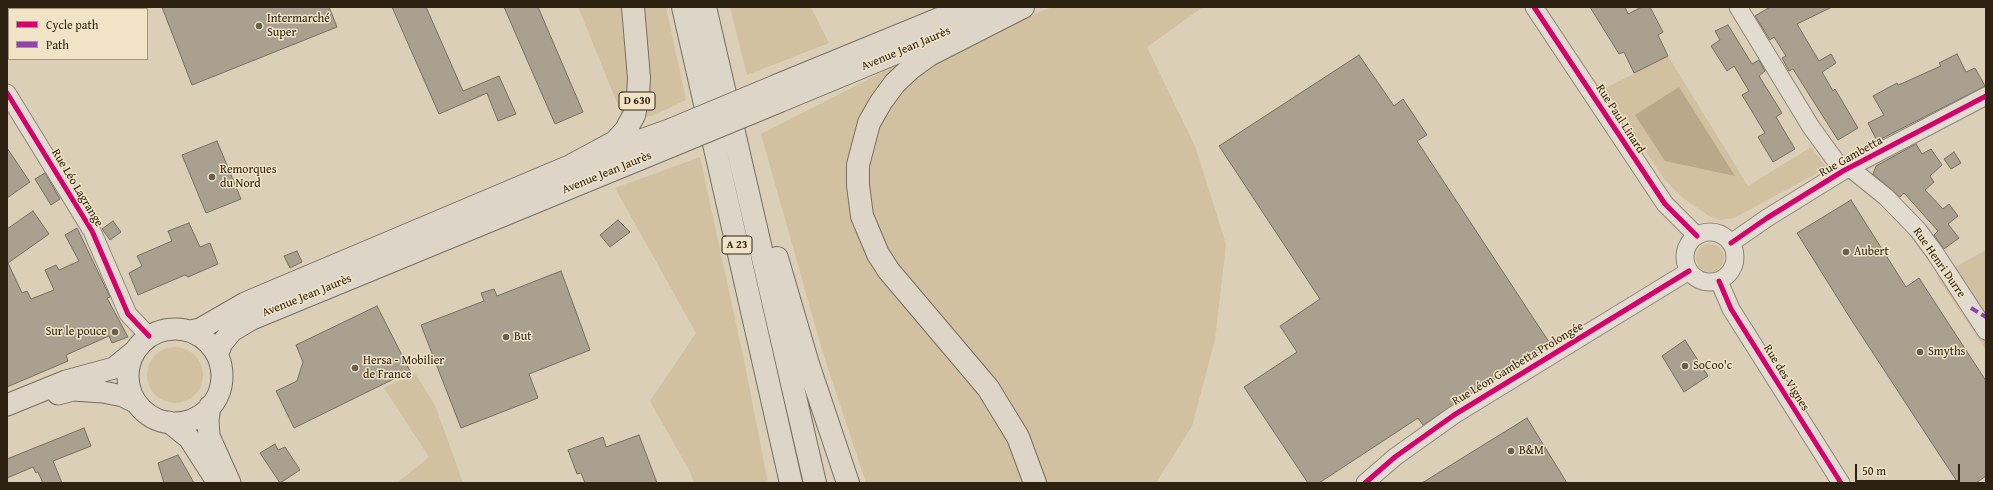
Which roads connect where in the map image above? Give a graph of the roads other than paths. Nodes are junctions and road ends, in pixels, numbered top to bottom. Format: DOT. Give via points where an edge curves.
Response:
graph roads {
  1 [pos="633,7"];
  2 [pos="683,7"];
  3 [pos="705,7"];
  4 [pos="967,7"];
  5 [pos="1010,7"];
  6 [pos="1023,7"];
  7 [pos="1534,7"];
  8 [pos="1738,7"];
  9 [pos="7,93"];
  10 [pos="779,93"];
  11 [pos="1986,96"];
  12 [pos="731,119"];
  13 [pos="670,138"];
  14 [pos="574,164"];
  15 [pos="1847,170"];
  16 [pos="1697,236"];
  17 [pos="1731,243"];
  18 [pos="1689,271"];
  19 [pos="1718,281"];
  20 [pos="190,331"];
  21 [pos="1986,331"];
  22 [pos="149,336"];
  23 [pos="135,351"];
  24 [pos="217,355"];
  25 [pos="135,402"];
  26 [pos="7,405"];
  27 [pos="210,406"];
  28 [pos="7,414"];
  29 [pos="169,422"];
  30 [pos="218,483"];
  31 [pos="230,483"];
  32 [pos="791,483"];
  33 [pos="815,483"];
  34 [pos="848,483"];
  35 [pos="1036,483"];
  36 [pos="1365,483"];
  37 [pos="1841,483"];
  1 -- 14 [label="highway, D 630" via="640,78 634,115 626,130 615,142"];
  2 -- 32 [label="highway, A 23"];
  3 -- 12 [label="highway, A 23"];
  4 -- 10 [label="main road, Avenue Jean Jaurès / D 630"];
  5 -- 10 [label="main road, Avenue Jean Jaurès / D 630"];
  6 -- 35 [label="highway" via="929,55 895,83 869,123 858,165 858,185 862,216 878,254 889,271 988,388 1018,437"];
  7 -- 16 [label="street, Rue Paul Linard" via="1658,195 1671,212"];
  8 -- 15 [label="street, Rue Henri Durre" via="1811,127"];
  9 -- 22 [label="street, Rue Léo Lagrange" via="90,227 128,314"];
  10 -- 13 [label="main road, Avenue Jean Jaurès / D 630, bridge"];
  11 -- 15 [label="street, Rue Gambetta"];
  12 -- 33 [label="highway, A 23"];
  12 -- 34 [label="highway" via="744,138 750,154 794,320"];
  13 -- 14 [label="main road, Avenue Jean Jaurès / D 630"];
  13 -- 24 [label="main road, Avenue Jean Jaurès / D 630" via="247,321 228,334"];
  14 -- 20 [label="main road, Avenue Jean Jaurès / D 630" via="245,303 200,329"];
  15 -- 17 [label="street, Rue Gambetta"];
  15 -- 21 [label="street, Rue Henri Durre" via="1886,197 1918,230"];
  16 -- 17 [label="street" via="1716,233"];
  16 -- 18 [label="street" via="1691,241 1686,252 1685,260"];
  17 -- 19 [label="street" via="1735,263 1729,274"];
  18 -- 19 [label="street" via="1702,281"];
  18 -- 36 [label="street, Rue Léon Gambetta Prolongée" via="1454,415"];
  19 -- 37 [label="street, Rue des Vignes" via="1731,310"];
  20 -- 22 [label="main road" via="169,329"];
  20 -- 24 [label="main road" via="204,339"];
  22 -- 23 [label="main road"];
  23 -- 25 [label="main road" via="129,363 128,376"];
  23 -- 26 [label="main road" via="114,368 66,381"];
  24 -- 27 [label="main road" via="221,367 221,384"];
  25 -- 28 [label="main road" via="109,393 73,390"];
  25 -- 29 [label="main road" via="152,417"];
  27 -- 29 [label="main road" via="192,419"];
  27 -- 31 [label="main road" via="209,436"];
  29 -- 30 [label="main road" via="189,438"];
}
